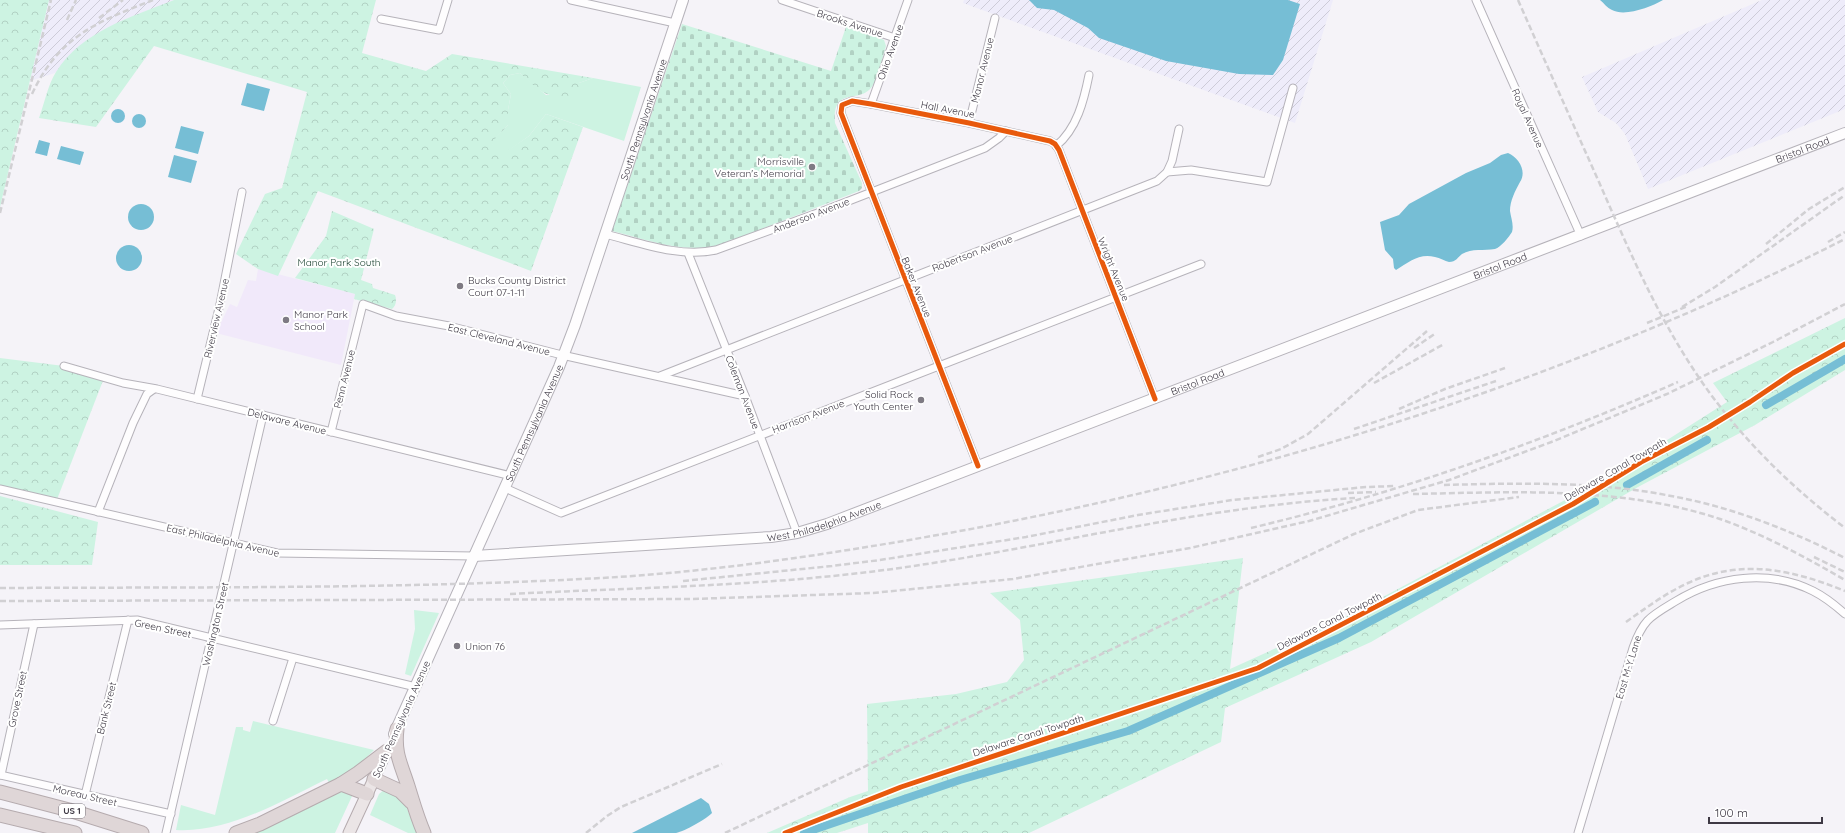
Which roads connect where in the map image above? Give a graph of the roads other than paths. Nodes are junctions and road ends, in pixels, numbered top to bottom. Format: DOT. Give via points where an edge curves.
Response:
graph roads {
  1 [pos="448,0"];
  2 [pos="571,0"];
  3 [pos="682,0"];
  4 [pos="782,0"];
  5 [pos="908,0"];
  6 [pos="1476,0"];
  7 [pos="995,18"];
  8 [pos="381,19"];
  9 [pos="675,23"];
  10 [pos="895,38"];
  11 [pos="1089,75"];
  12 [pos="1293,88"];
  13 [pos="871,104"];
  14 [pos="841,114"];
  15 [pos="969,123"];
  16 [pos="1179,129"];
  17 [pos="1006,131"];
  18 [pos="1845,133"];
  19 [pos="1056,146"];
  20 [pos="1167,172"];
  21 [pos="242,192"];
  22 [pos="870,192"];
  23 [pos="1081,210"];
  24 [pos="605,234"];
  25 [pos="1581,236"];
  26 [pos="688,253"];
  27 [pos="1201,264"];
  28 [pos="904,279"];
  29 [pos="1116,296"];
  30 [pos="364,304"];
  31 [pos="727,349"];
  32 [pos="562,355"];
  33 [pos="64,366"];
  34 [pos="938,366"];
  35 [pos="660,376"];
  36 [pos="154,389"];
  37 [pos="745,396"];
  38 [pos="1155,398"];
  39 [pos="196,399"];
  40 [pos="264,415"];
  41 [pos="330,432"];
  42 [pos="760,435"];
  43 [pos="978,466"];
  44 [pos="510,476"];
  45 [pos="505,488"];
  46 [pos="0,489"];
  47 [pos="98,512"];
  48 [pos="797,533"];
  49 [pos="234,544"];
  50 [pos="474,556"];
  51 [pos="1845,614"];
  52 [pos="128,620"];
  53 [pos="34,624"];
  54 [pos="0,626"];
  55 [pos="211,638"];
  56 [pos="293,658"];
  57 [pos="416,687"];
  58 [pos="273,721"];
  59 [pos="397,729"];
  60 [pos="387,751"];
  61 [pos="0,775"];
  62 [pos="374,778"];
  63 [pos="341,784"];
  64 [pos="0,792"];
  65 [pos="367,794"];
  66 [pos="85,795"];
  67 [pos="412,804"];
  68 [pos="171,814"];
  69 [pos="0,816"];
  70 [pos="75,833"];
  71 [pos="142,833"];
  72 [pos="166,833"];
  73 [pos="236,833"];
  74 [pos="349,833"];
  75 [pos="424,833"];
  76 [pos="1578,833"];
  1 -- 8 [label="street" via="439,30"];
  2 -- 9 [label="street"];
  3 -- 9 [label="main road, South Pennsylvania Avenue"];
  4 -- 10 [label="street, Brooks Avenue"];
  5 -- 10 [label="street, Ohio Avenue"];
  6 -- 25 [label="street, Royal Avenue"];
  7 -- 15 [label="street, Manor Avenue"];
  9 -- 24 [label="main road, South Pennsylvania Avenue"];
  10 -- 13 [label="street, Ohio Avenue"];
  11 -- 19 [label="street" via="1082,104 1072,128"];
  12 -- 20 [label="street" via="1266,182 1191,170"];
  13 -- 14 [label="street, Hall Avenue" via="847,102 842,105"];
  13 -- 15 [label="street, Hall Avenue"];
  14 -- 22 [label="street, Baker Avenue"];
  15 -- 17 [label="street, Hall Avenue"];
  16 -- 20 [label="street"];
  17 -- 19 [label="street, Hall Avenue" via="1050,141"];
  17 -- 22 [label="street, Anderson Avenue" via="985,148"];
  18 -- 25 [label="main road, Bristol Road"];
  19 -- 23 [label="street, Wright Avenue"];
  20 -- 23 [label="street, Robertson Avenue" via="1157,181"];
  21 -- 39 [label="street, Riverview Avenue" via="220,304"];
  22 -- 26 [label="street, Anderson Avenue" via="716,250"];
  22 -- 28 [label="street, Baker Avenue"];
  23 -- 28 [label="street, Robertson Avenue"];
  23 -- 29 [label="street, Wright Avenue"];
  24 -- 26 [label="street, Anderson Avenue"];
  24 -- 32 [label="main road, South Pennsylvania Avenue" via="575,325"];
  25 -- 38 [label="main road, Bristol Road"];
  26 -- 31 [label="street, Coleman Avenue"];
  27 -- 29 [label="street, Harrison Avenue"];
  28 -- 31 [label="street, Robertson Avenue"];
  28 -- 34 [label="street, Baker Avenue"];
  29 -- 34 [label="street, Harrison Avenue"];
  29 -- 38 [label="street, Wright Avenue"];
  30 -- 32 [label="street, East Cleveland Avenue" via="396,316 448,326"];
  30 -- 41 [label="street, Penn Avenue"];
  31 -- 35 [label="street, Robertson Avenue"];
  31 -- 37 [label="street, Coleman Avenue"];
  32 -- 35 [label="street, East Cleveland Avenue"];
  32 -- 44 [label="main road, South Pennsylvania Avenue"];
  33 -- 36 [label="street, Delaware Avenue"];
  34 -- 42 [label="street, Harrison Avenue"];
  34 -- 43 [label="street, Baker Avenue"];
  35 -- 37 [label="street, East Cleveland Avenue"];
  36 -- 39 [label="street, Delaware Avenue"];
  36 -- 47 [label="street" via="147,394 133,423"];
  37 -- 42 [label="street, Coleman Avenue"];
  38 -- 43 [label="main road, West Philadelphia Avenue"];
  39 -- 40 [label="street, Delaware Avenue"];
  40 -- 41 [label="street, Delaware Avenue"];
  40 -- 49 [label="street, Washington Street"];
  41 -- 44 [label="street, Delaware Avenue"];
  42 -- 45 [label="street, Harrison Avenue" via="561,513"];
  42 -- 48 [label="street, Coleman Avenue"];
  43 -- 48 [label="main road, West Philadelphia Avenue"];
  44 -- 45 [label="main road, South Pennsylvania Avenue"];
  45 -- 50 [label="main road, South Pennsylvania Avenue"];
  46 -- 47 [label="street, East Philadelphia Avenue"];
  47 -- 49 [label="street, East Philadelphia Avenue"];
  48 -- 50 [label="main road, West Philadelphia Avenue" via="771,537"];
  49 -- 50 [label="street, East Philadelphia Avenue" via="291,555"];
  49 -- 55 [label="street, Washington Street"];
  50 -- 57 [label="main road, South Pennsylvania Avenue"];
  51 -- 76 [label="street, East M-Y Lane" via="1820,595 1804,587 1783,581 1753,578 1721,581 1702,587 1648,619 1640,628 1634,644"];
  52 -- 53 [label="street, Green Street"];
  52 -- 55 [label="street, Green Street"];
  52 -- 66 [label="street, Bank Street"];
  53 -- 54 [label="street, Green Street"];
  53 -- 61 [label="street, Grove Street"];
  55 -- 56 [label="street, Green Street"];
  55 -- 68 [label="street, Washington Street"];
  56 -- 57 [label="street, Green Street"];
  56 -- 58 [label="street"];
  57 -- 59 [label="main road, South Pennsylvania Avenue"];
  59 -- 60 [label="main road, South Pennsylvania Avenue"];
  59 -- 67 [label="highway" via="397,757"];
  60 -- 62 [label="main road, South Pennsylvania Avenue"];
  60 -- 63 [label="highway"];
  61 -- 66 [label="street, Moreau Street"];
  62 -- 65 [label="main road, South Pennsylvania Avenue"];
  62 -- 67 [label="highway" via="400,791"];
  63 -- 65 [label="highway"];
  63 -- 73 [label="highway"];
  64 -- 71 [label="highway, US 1"];
  65 -- 74 [label="main road, South Pennsylvania Avenue"];
  66 -- 68 [label="street, Moreau Street"];
  67 -- 75 [label="highway"];
  68 -- 72 [label="street, Washington Street"];
  69 -- 70 [label="highway, US 1"];
}
